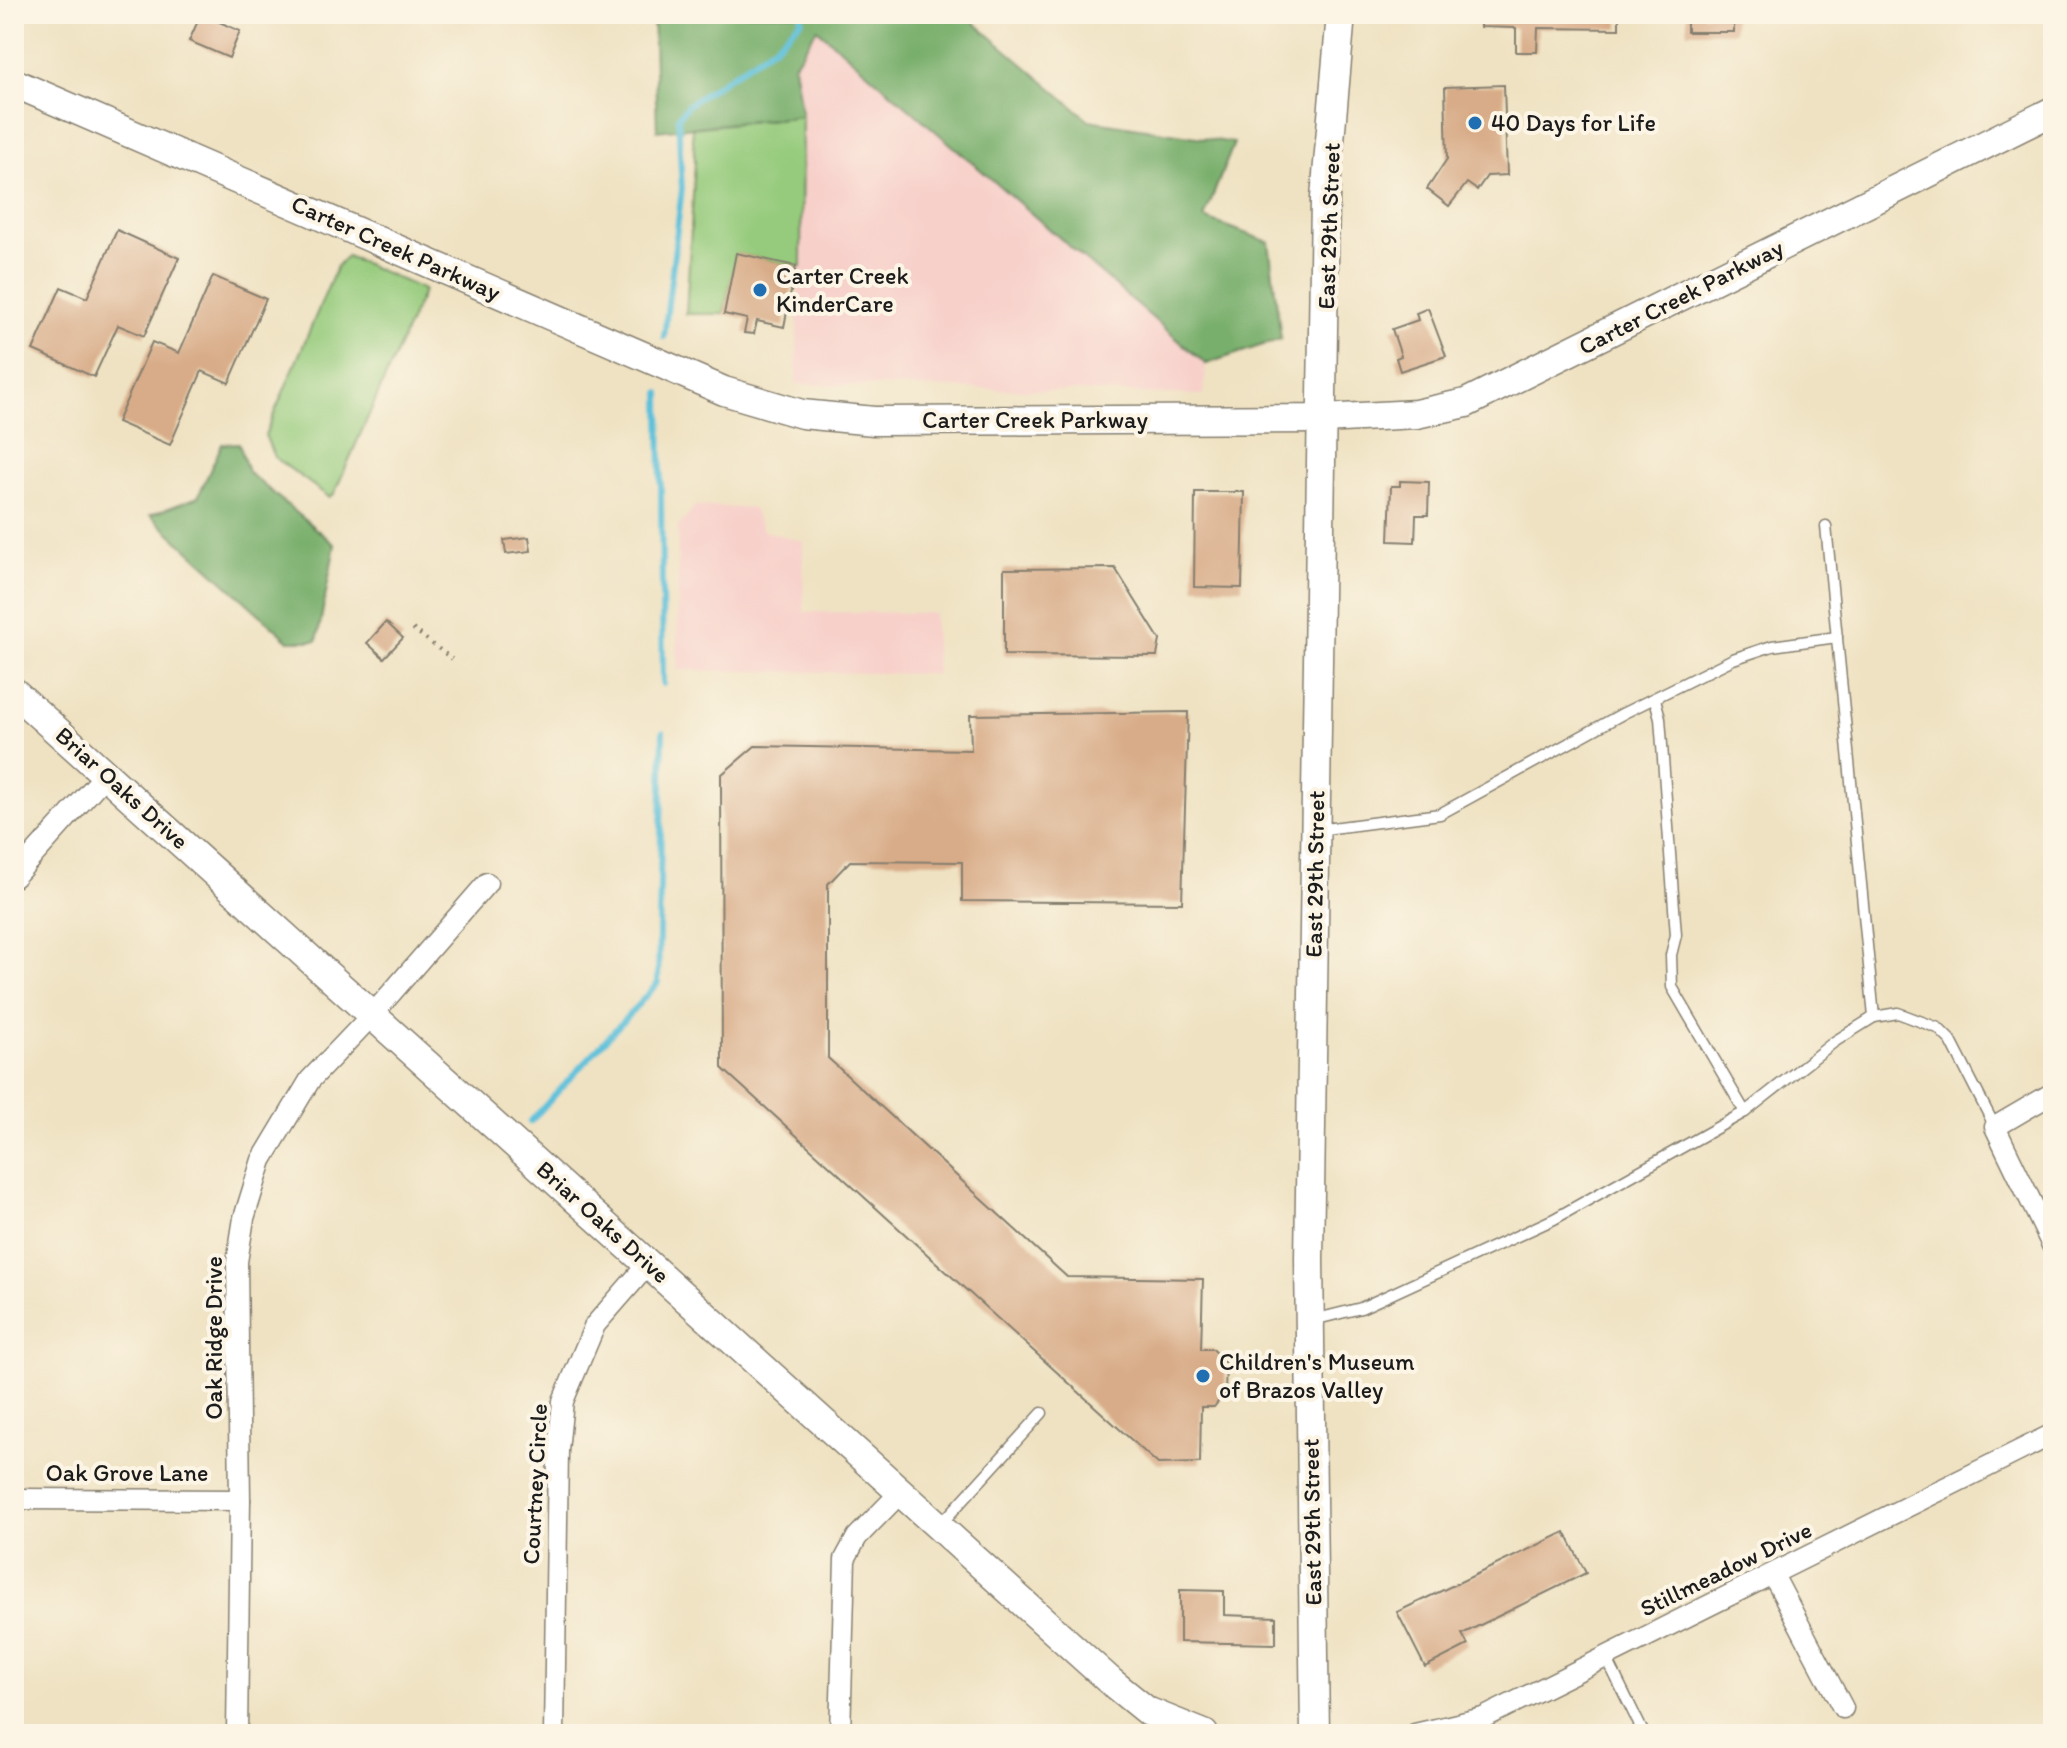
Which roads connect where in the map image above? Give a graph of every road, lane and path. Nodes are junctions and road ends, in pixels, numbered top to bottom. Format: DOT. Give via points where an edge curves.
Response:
graph roads {
  1 [pos="1341,14"];
  2 [pos="14,83"];
  3 [pos="2053,111"];
  4 [pos="1323,419"];
  5 [pos="1826,526"];
  6 [pos="413,629"];
  7 [pos="1837,637"];
  8 [pos="452,659"];
  9 [pos="14,692"];
  10 [pos="1655,699"];
  11 [pos="106,774"];
  12 [pos="1316,830"];
  13 [pos="14,877"];
  14 [pos="487,883"];
  15 [pos="373,1014"];
  16 [pos="1874,1017"];
  17 [pos="2053,1093"];
  18 [pos="1745,1112"];
  19 [pos="1995,1127"];
  20 [pos="2053,1247"];
  21 [pos="649,1263"];
  22 [pos="1311,1320"];
  23 [pos="1042,1413"];
  24 [pos="2053,1434"];
  25 [pos="899,1494"];
  26 [pos="14,1499"];
  27 [pos="240,1500"];
  28 [pos="937,1528"];
  29 [pos="1773,1575"];
  30 [pos="1606,1656"];
  31 [pos="1843,1708"];
  32 [pos="1488,1726"];
  33 [pos="237,1734"];
  34 [pos="554,1734"];
  35 [pos="840,1734"];
  36 [pos="1204,1734"];
  37 [pos="1315,1734"];
  38 [pos="1415,1734"];
  39 [pos="1644,1734"];
  1 -- 4 [label="street, East 29th Street" via="1325,198"];
  2 -- 4 [label="street, Carter Creek Parkway" via="766,405 874,421"];
  3 -- 4 [label="street, Carter Creek Parkway" via="1466,403 1416,414"];
  4 -- 12 [label="street, East 29th Street"];
  5 -- 7 [label="lane"];
  6 -- 8 [label="path"];
  7 -- 10 [label="lane" via="1752,651"];
  7 -- 16 [label="lane"];
  9 -- 11 [label="street, Briar Oaks Drive"];
  10 -- 12 [label="lane" via="1440,814"];
  10 -- 18 [label="lane" via="1676,935 1672,987"];
  11 -- 13 [label="street"];
  11 -- 15 [label="street, Briar Oaks Drive"];
  12 -- 22 [label="street, East 29th Street"];
  14 -- 15 [label="street, Oak Ridge Drive"];
  15 -- 21 [label="street, Briar Oaks Drive"];
  15 -- 27 [label="street, Oak Ridge Drive" via="310,1080 284,1120 262,1160 244,1218 237,1262"];
  16 -- 18 [label="lane"];
  16 -- 19 [label="lane" via="1898,1013 1938,1028 1951,1041"];
  17 -- 19 [label="street"];
  18 -- 22 [label="lane" via="1554,1219 1361,1308"];
  19 -- 20 [label="street"];
  21 -- 25 [label="street, Briar Oaks Drive"];
  21 -- 34 [label="street, Courtney Circle" via="595,1325 563,1401"];
  22 -- 37 [label="street, East 29th Street"];
  23 -- 28 [label="lane"];
  24 -- 29 [label="street, Stillmeadow Drive"];
  25 -- 28 [label="street, Briar Oaks Drive"];
  25 -- 35 [label="street" via="857,1537 845,1559"];
  26 -- 27 [label="street, Oak Grove Lane"];
  27 -- 33 [label="street, Oak Ridge Drive"];
  28 -- 36 [label="street, Briar Oaks Drive" via="1147,1711"];
  29 -- 30 [label="street, Stillmeadow Drive"];
  29 -- 31 [label="street"];
  30 -- 32 [label="street, Stillmeadow Drive"];
  30 -- 39 [label="lane"];
  32 -- 38 [label="street, Stillmeadow Drive"];
}
